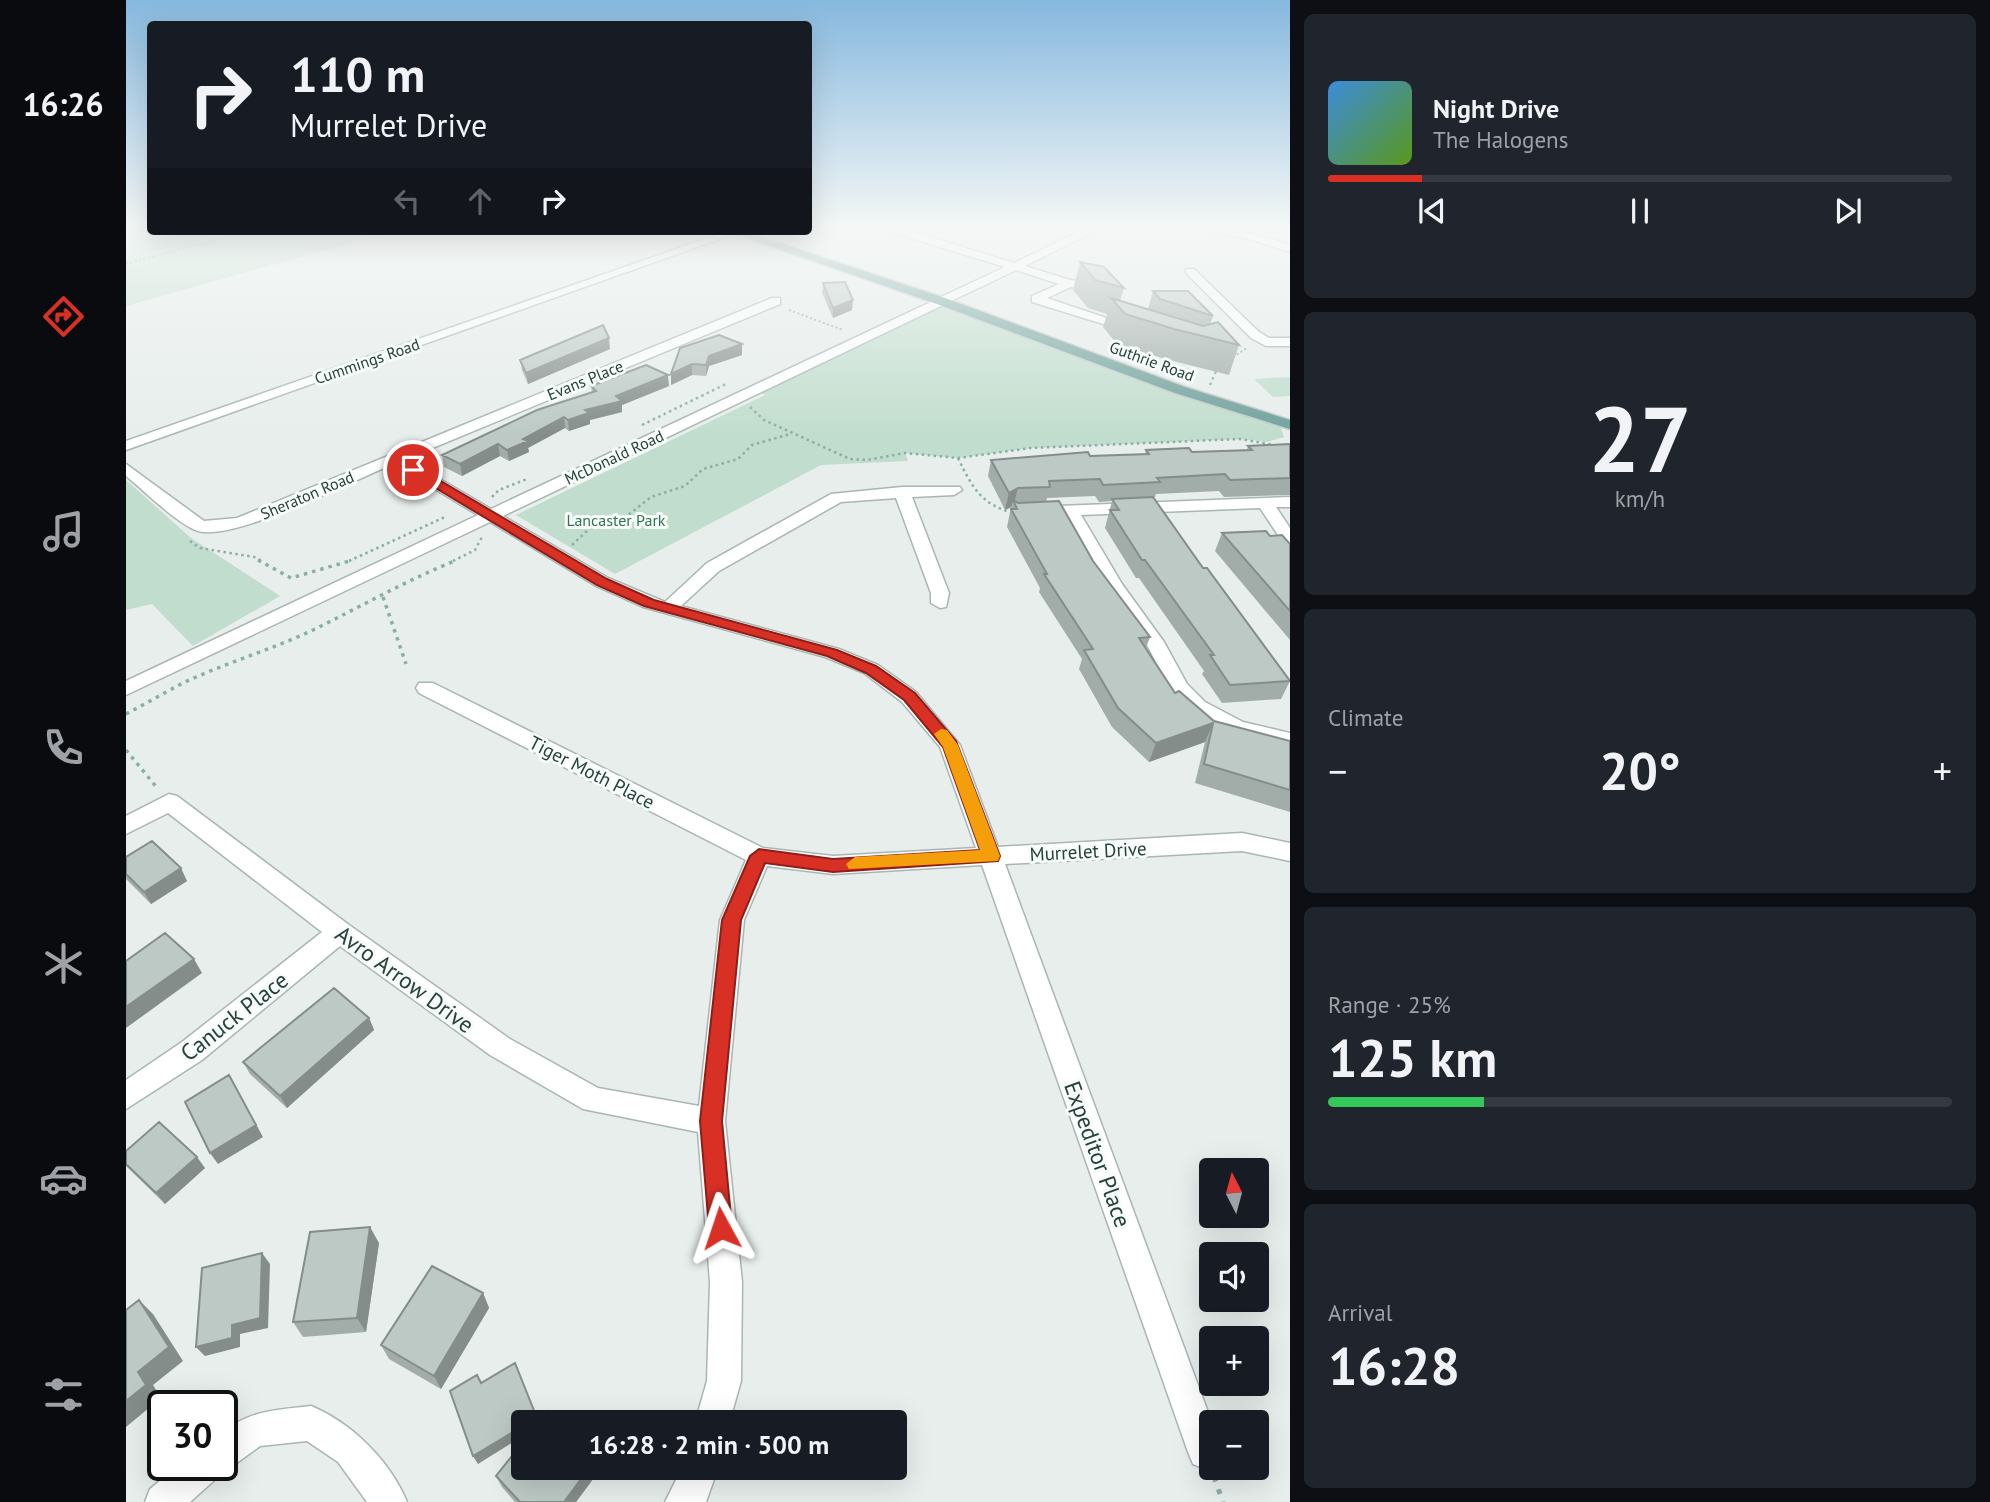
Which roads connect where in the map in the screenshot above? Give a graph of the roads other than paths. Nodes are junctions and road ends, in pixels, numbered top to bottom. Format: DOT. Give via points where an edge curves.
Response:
graph roads {
  1 [pos="553,295"];
  2 [pos="923,295"];
  3 [pos="953,295"];
  4 [pos="1044,295"];
  5 [pos="1214,295"];
  6 [pos="775,301"];
  7 [pos="941,301"];
  8 [pos="1128,312"];
  9 [pos="1004,325"];
  10 [pos="1290,342"];
  11 [pos="1290,414"];
  12 [pos="1290,425"];
  13 [pos="126,446"];
  14 [pos="394,458"];
  15 [pos="126,469"];
  16 [pos="954,490"];
  17 [pos="902,492"];
  18 [pos="1290,502"];
  19 [pos="1265,503"];
  20 [pos="1070,511"];
  21 [pos="1014,513"];
  22 [pos="487,523"];
  23 [pos="1290,540"];
  24 [pos="940,603"];
  25 [pos="669,608"];
  26 [pos="426,688"];
  27 [pos="126,689"];
  28 [pos="1290,740"];
  29 [pos="126,826"];
  30 [pos="1290,852"];
  31 [pos="759,856"];
  32 [pos="991,856"];
  33 [pos="340,932"];
  34 [pos="126,1096"];
  35 [pos="711,1121"];
  36 [pos="716,1410"];
  37 [pos="1199,1435"];
  38 [pos="238,1442"];
  39 [pos="697,1480"];
  40 [pos="187,1481"];
  41 [pos="163,1502"];
  42 [pos="389,1502"];
  43 [pos="683,1502"];
  1 -- 13 [label="street, Cummings Road"];
  2 -- 7 [label="main road, Guthrie Road"];
  3 -- 7 [label="street, McDonald Road"];
  4 -- 8 [label="street" via="1036,299 1144,333"];
  5 -- 10 [label="street" via="1266,342"];
  6 -- 14 [label="street, Evans Place"];
  7 -- 9 [label="main road, Guthrie Road"];
  7 -- 22 [label="street, McDonald Road"];
  9 -- 11 [label="main road, Guthrie Road"];
  9 -- 12 [label="main road, Guthrie Road"];
  14 -- 15 [label="street, Sheraton Road" via="220,527 200,526"];
  14 -- 22 [label="street"];
  16 -- 17 [label="street"];
  17 -- 24 [label="street"];
  17 -- 25 [label="street" via="837,497 713,567"];
  18 -- 19 [label="street"];
  19 -- 20 [label="street"];
  19 -- 23 [label="street"];
  20 -- 21 [label="street"];
  20 -- 28 [label="street" via="1114,585 1156,642 1179,688 1198,707 1237,727"];
  22 -- 25 [label="street, Expeditor Place" via="602,582"];
  22 -- 27 [label="street, McDonald Road"];
  25 -- 32 [label="street, Expeditor Place" via="832,653 871,669 909,697 950,745"];
  26 -- 31 [label="street, Tiger Moth Place"];
  29 -- 33 [label="street, Avro Arrow Drive" via="169,802"];
  30 -- 32 [label="street, Murrelet Drive" via="1242,842"];
  31 -- 32 [label="street, Murrelet Drive" via="833,865"];
  31 -- 35 [label="street" via="732,920"];
  32 -- 37 [label="street, Expeditor Place"];
  33 -- 34 [label="street, Canuck Place" via="192,1051"];
  33 -- 35 [label="street, Avro Arrow Drive" via="499,1046 593,1100"];
  35 -- 36 [label="street" via="726,1282 724,1381"];
  38 -- 42 [label="street" via="254,1430 311,1423 350,1450"];
  39 -- 43 [label="street"];
  40 -- 41 [label="street"];
}
